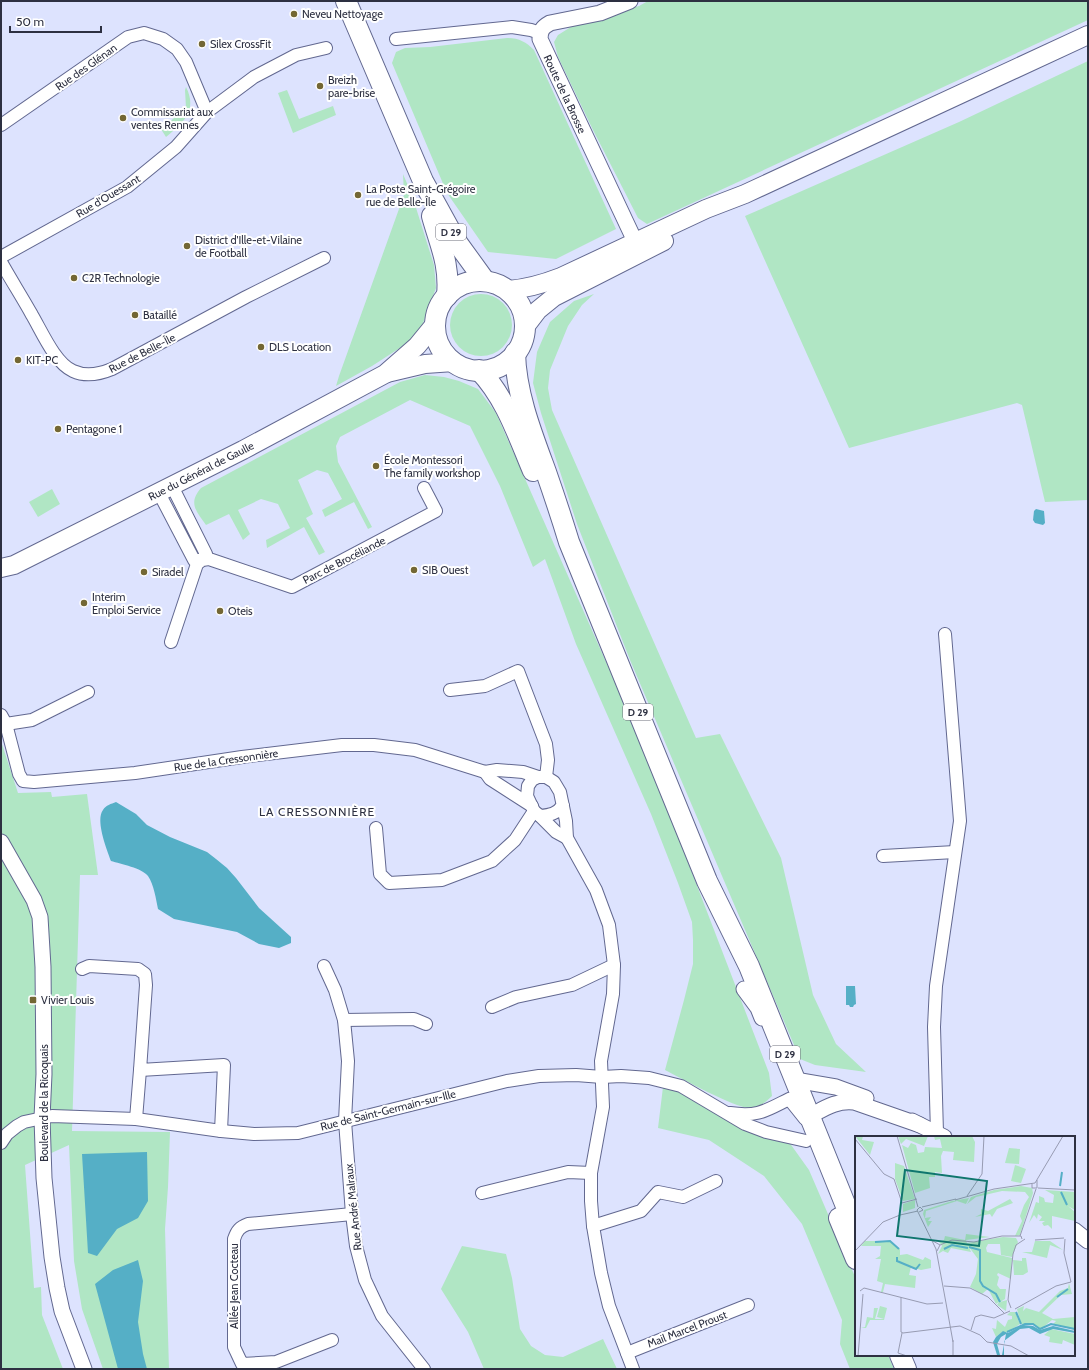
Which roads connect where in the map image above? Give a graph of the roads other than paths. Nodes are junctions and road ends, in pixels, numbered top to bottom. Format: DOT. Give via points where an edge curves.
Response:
graph roads {
  1 [pos="346,1"];
  2 [pos="630,1"];
  3 [pos="540,33"];
  4 [pos="1088,35"];
  5 [pos="396,39"];
  6 [pos="326,48"];
  7 [pos="207,112"];
  8 [pos="1,125"];
  9 [pos="423,181"];
  10 [pos="638,247"];
  11 [pos="1,257"];
  12 [pos="324,258"];
  13 [pos="1,262"];
  14 [pos="485,281"];
  15 [pos="507,290"];
  16 [pos="447,296"];
  17 [pos="435,324"];
  18 [pos="524,327"];
  19 [pos="515,353"];
  20 [pos="454,362"];
  21 [pos="479,370"];
  22 [pos="385,374"];
  23 [pos="424,488"];
  24 [pos="165,490"];
  25 [pos="569,542"];
  26 [pos="202,560"];
  27 [pos="8,567"];
  28 [pos="1,582"];
  29 [pos="945,634"];
  30 [pos="171,642"];
  31 [pos="450,690"];
  32 [pos="88,692"];
  33 [pos="3,720"];
  34 [pos="485,772"];
  35 [pos="542,777"];
  36 [pos="563,805"];
  37 [pos="535,811"];
  38 [pos="376,828"];
  39 [pos="567,838"];
  40 [pos="1,842"];
  41 [pos="955,852"];
  42 [pos="883,856"];
  43 [pos="708,881"];
  44 [pos="614,965"];
  45 [pos="324,966"];
  46 [pos="82,969"];
  47 [pos="744,989"];
  48 [pos="492,1007"];
  49 [pos="344,1020"];
  50 [pos="426,1024"];
  51 [pos="140,1070"];
  52 [pos="602,1077"];
  53 [pos="795,1080"];
  54 [pos="789,1099"];
  55 [pos="725,1112"];
  56 [pos="810,1116"];
  57 [pos="42,1118"];
  58 [pos="136,1119"];
  59 [pos="346,1121"];
  60 [pos="920,1125"];
  61 [pos="221,1131"];
  62 [pos="940,1135"];
  63 [pos="806,1140"];
  64 [pos="1,1143"];
  65 [pos="591,1173"];
  66 [pos="716,1181"];
  67 [pos="482,1193"];
  68 [pos="846,1205"];
  69 [pos="352,1214"];
  70 [pos="593,1226"];
  71 [pos="855,1228"];
  72 [pos="1075,1231"];
  73 [pos="1088,1241"];
  74 [pos="855,1257"];
  75 [pos="748,1305"];
  76 [pos="332,1340"];
  77 [pos="627,1353"];
  78 [pos="900,1356"];
  79 [pos="84,1369"];
  80 [pos="424,1369"];
  81 [pos="633,1369"];
  82 [pos="906,1369"];
  1 -- 9 [label="main road, D 29"];
  2 -- 3 [label="street" via="600,12 550,23 543,27"];
  3 -- 5 [label="street" via="512,27"];
  3 -- 10 [label="street, Route de la Brosse" via="544,48"];
  4 -- 10 [label="main road" via="745,194 706,209"];
  6 -- 7 [label="street, Rue d'Ouessant" via="296,55 271,67"];
  7 -- 8 [label="street, Rue des Glénan" via="186,62 177,49 163,39 144,33 128,38"];
  7 -- 11 [label="street, Rue d'Ouessant" via="176,147 127,187"];
  9 -- 14 [label="main road, D 29" via="460,248"];
  9 -- 16 [label="main road, D 29" via="446,262"];
  10 -- 15 [label="main road" via="534,286"];
  10 -- 18 [label="main road" via="554,298 538,310"];
  12 -- 13 [label="street, Rue de Belle-Île" via="112,370 91,375 74,371 64,365"];
  14 -- 15 [label="main road"];
  14 -- 16 [label="main road" via="464,284"];
  15 -- 18 [label="main road" via="520,306 524,316"];
  16 -- 17 [label="main road" via="439,308"];
  17 -- 20 [label="main road" via="440,345"];
  17 -- 22 [label="main road, Rue du Général de Gaulle" via="417,346"];
  18 -- 19 [label="main road" via="520,345"];
  19 -- 21 [label="main road" via="499,366"];
  19 -- 25 [label="main road, D 29" via="528,421"];
  20 -- 21 [label="main road" via="470,370"];
  20 -- 22 [label="main road, Rue du Général de Gaulle" via="426,364"];
  21 -- 25 [label="main road, D 29" via="494,387 510,416 546,501"];
  22 -- 24 [label="main road, Rue du Général de Gaulle"];
  23 -- 26 [label="street, Parc de Brocéliande" via="436,511 292,587 209,559"];
  24 -- 26 [label="street" via="206,554"];
  24 -- 27 [label="main road, Rue du Général de Gaulle"];
  25 -- 43 [label="main road, D 29"];
  26 -- 30 [label="street" via="197,564"];
  27 -- 28 [label="main road, Rue du Général de Gaulle" via="10,575"];
  29 -- 41 [label="street" via="960,822"];
  31 -- 35 [label="street" via="485,686 518,671 546,744 548,760"];
  32 -- 33 [label="street, Rue de la Cressonnière" via="32,720"];
  33 -- 34 [label="street, Rue de la Cressonnière" via="19,774 23,780 34,782 135,773 342,745 374,745 415,750"];
  34 -- 35 [label="street, Rue de la Cressonnière" via="523,772"];
  34 -- 37 [label="street, Rue de la Cressonnière" via="490,780"];
  35 -- 36 [label="street, Rue de la Cressonnière" via="554,782"];
  35 -- 37 [label="street" via="532,780 528,786 527,796"];
  36 -- 37 [label="street" via="552,814"];
  36 -- 39 [label="street, Rue de la Cressonnière"];
  37 -- 38 [label="street" via="515,840 492,861 442,880 389,883 380,874"];
  37 -- 39 [label="street, Rue de la Cressonnière" via="556,832"];
  39 -- 44 [label="street, Rue de la Cressonnière" via="596,890 609,924"];
  40 -- 57 [label="street, Boulevard de la Ricoquais" via="34,900 40,917 44,1074"];
  41 -- 42 [label="street"];
  41 -- 62 [label="street" via="936,986 934,1027"];
  43 -- 47 [label="main road, D 29" via="724,936"];
  43 -- 53 [label="main road, D 29" via="749,966"];
  44 -- 48 [label="street" via="572,985 516,997"];
  44 -- 52 [label="street, Rue de la Cressonnière" via="613,994 601,1061"];
  45 -- 49 [label="street, Rue André Malraux"];
  46 -- 51 [label="street" via="89,966 138,969 145,974"];
  47 -- 54 [label="main road, D 29"];
  47 -- 56 [label="street" via="758,1008 793,1094"];
  49 -- 50 [label="street" via="414,1019"];
  49 -- 59 [label="street, Rue André Malraux" via="348,1061"];
  51 -- 58 [label="street"];
  51 -- 61 [label="street" via="224,1065"];
  52 -- 55 [label="street, Rue de Saint-Germain-sur-Ille" via="649,1078 681,1086"];
  52 -- 59 [label="street, Rue de Saint-Germain-sur-Ille" via="539,1076 507,1081"];
  52 -- 65 [label="street, Rue de la Cressonnière" via="603,1106"];
  53 -- 56 [label="main road, D 29"];
  53 -- 60 [label="street" via="849,1091"];
  54 -- 55 [label="street, Rue de Saint-Germain-sur-Ille" via="761,1113"];
  54 -- 63 [label="main road, D 29"];
  54 -- 68 [label="street" via="804,1116 826,1170"];
  55 -- 63 [label="street, Rue de Saint-Germain-sur-Ille" via="745,1124 766,1132"];
  56 -- 60 [label="street" via="834,1103 845,1101"];
  56 -- 68 [label="main road, D 29"];
  57 -- 58 [label="street, Rue de Saint-Germain-sur-Ille" via="69,1116"];
  57 -- 64 [label="street, Rue de Saint-Germain-sur-Ille" via="17,1126"];
  57 -- 79 [label="street, Boulevard de la Ricoquais" via="44,1178 52,1257 62,1311"];
  58 -- 61 [label="street, Rue de Saint-Germain-sur-Ille"];
  59 -- 61 [label="street, Rue de Saint-Germain-sur-Ille" via="298,1133 254,1134"];
  59 -- 69 [label="street, Rue André Malraux"];
  60 -- 62 [label="street"];
  63 -- 74 [label="main road, D 29"];
  65 -- 67 [label="street" via="568,1172"];
  65 -- 70 [label="street, Rue de la Cressonnière"];
  66 -- 70 [label="street" via="683,1197 658,1192 641,1211"];
  68 -- 71 [label="main road, D 29"];
  69 -- 76 [label="street, Allée Jean Cocteau" via="248,1224 236,1232 234,1239 234,1347 242,1364 276,1362"];
  69 -- 80 [label="street, Rue André Malraux" via="356,1246 365,1280 382,1316"];
  70 -- 77 [label="street, Rue de la Cressonnière" via="609,1306"];
  72 -- 73 [label="street"];
  75 -- 77 [label="street, Mail Marcel Proust"];
  77 -- 81 [label="street, Rue de la Cressonnière"];
  78 -- 82 [label="main road"];
}
